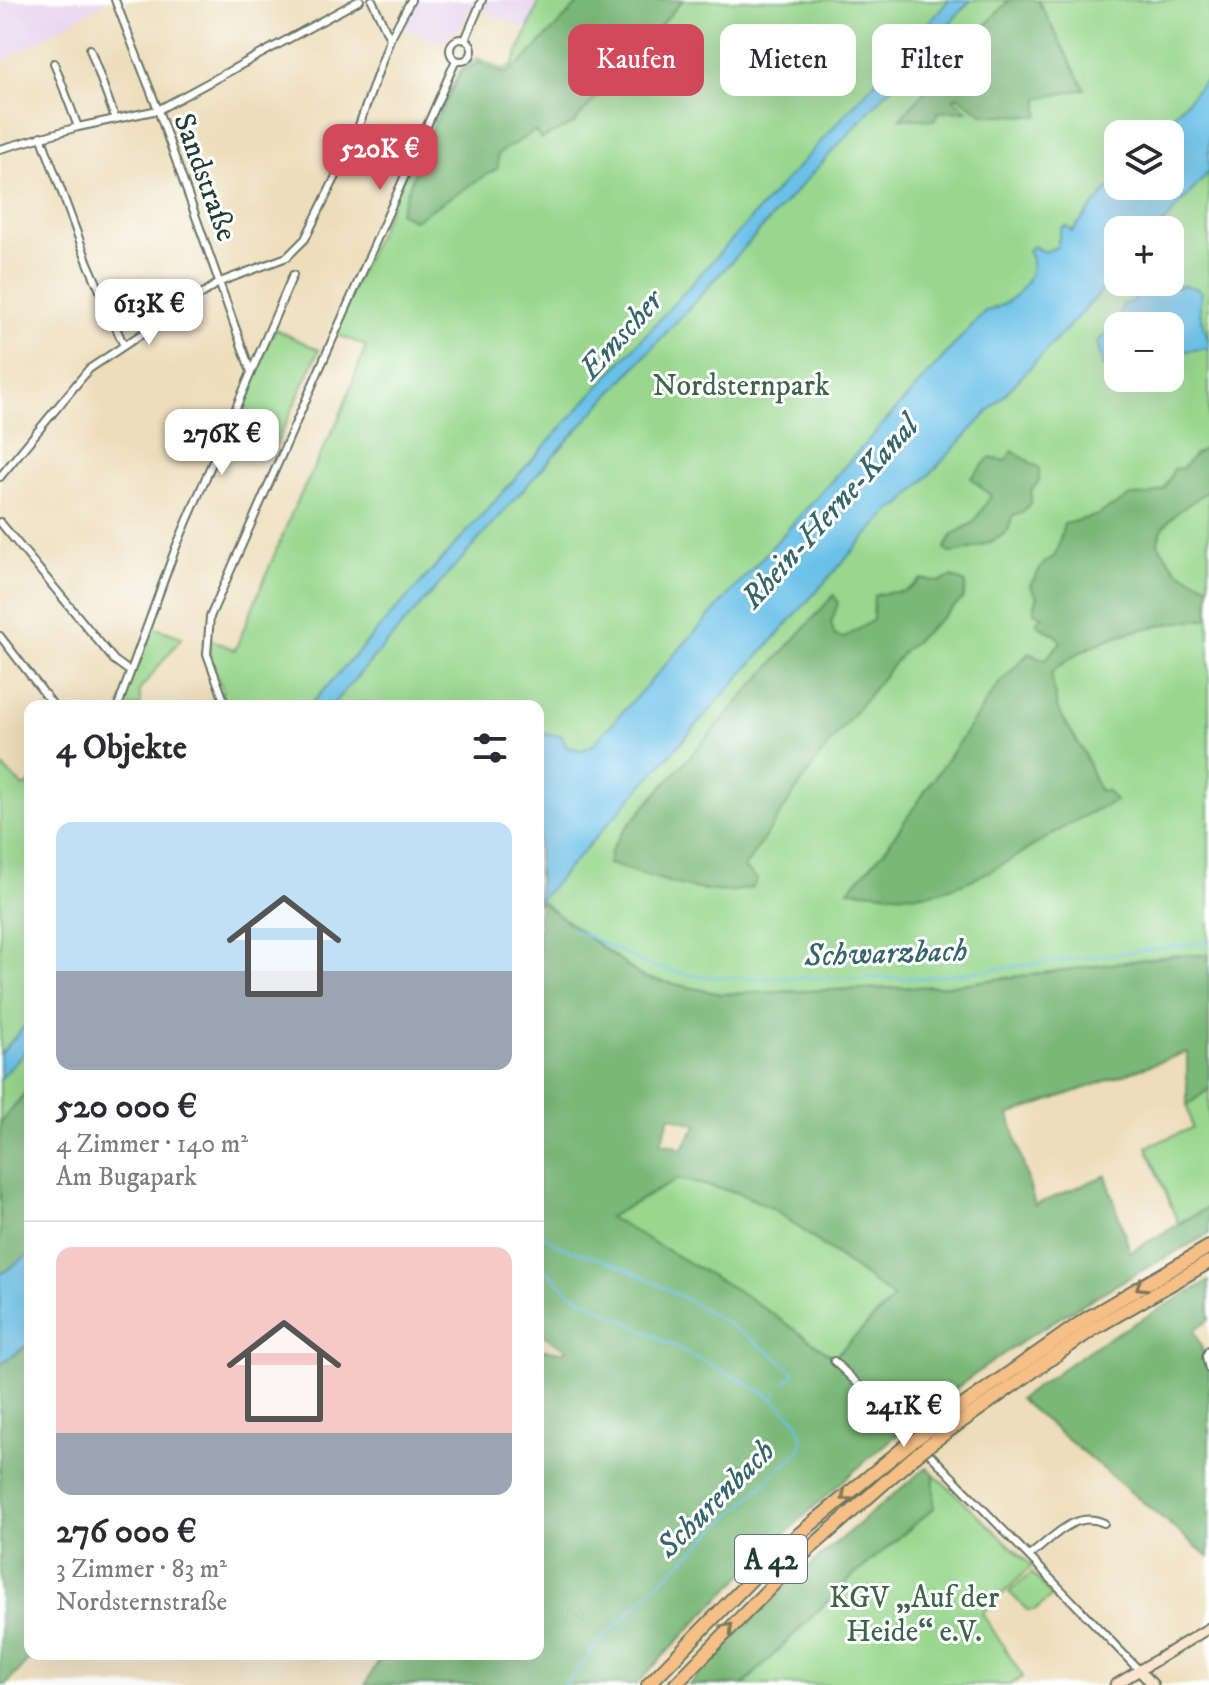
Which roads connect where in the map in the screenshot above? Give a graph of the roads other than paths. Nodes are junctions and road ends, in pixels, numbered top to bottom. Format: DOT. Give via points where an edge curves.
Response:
graph roads {
  1 [pos="115,0"];
  2 [pos="360,0"];
  3 [pos="372,0"];
  4 [pos="411,0"];
  5 [pos="482,0"];
  6 [pos="390,39"];
  7 [pos="465,40"];
  8 [pos="90,49"];
  9 [pos="456,60"];
  10 [pos="54,63"];
  11 [pos="158,110"];
  12 [pos="115,118"];
  13 [pos="78,127"];
  14 [pos="41,136"];
  15 [pos="0,149"];
  16 [pos="293,275"];
  17 [pos="220,282"];
  18 [pos="124,346"];
  19 [pos="251,372"];
  20 [pos="0,477"];
  21 [pos="0,522"];
  22 [pos="0,636"];
  23 [pos="129,671"];
  24 [pos="49,700"];
  25 [pos="120,700"];
  26 [pos="224,700"];
  27 [pos="1209,1247"];
  28 [pos="1209,1262"];
  29 [pos="1209,1350"];
  30 [pos="834,1361"];
  31 [pos="1209,1369"];
  32 [pos="1021,1370"];
  33 [pos="911,1451"];
  34 [pos="1104,1523"];
  35 [pos="1029,1556"];
  36 [pos="1209,1628"];
  37 [pos="1139,1670"];
  38 [pos="648,1685"];
  39 [pos="675,1685"];
  40 [pos="1115,1685"];
  41 [pos="1153,1685"];
  1 -- 11 [label="street, Sandstraße"];
  2 -- 11 [label="street"];
  3 -- 6 [label="street"];
  4 -- 6 [label="street"];
  5 -- 7 [label="street"];
  6 -- 17 [label="street" via="353,142 305,239 277,263"];
  7 -- 9 [label="street" via="451,45"];
  7 -- 9 [label="street" via="471,54"];
  8 -- 12 [label="street"];
  9 -- 26 [label="street" via="210,617 207,654"];
  10 -- 13 [label="street"];
  11 -- 12 [label="street"];
  11 -- 17 [label="street, Sandstraße"];
  12 -- 13 [label="street"];
  13 -- 14 [label="street"];
  14 -- 15 [label="street"];
  14 -- 18 [label="street"];
  16 -- 19 [label="street"];
  17 -- 18 [label="street"];
  17 -- 19 [label="street, Sandstraße"];
  18 -- 20 [label="street" via="89,369"];
  19 -- 23 [label="street"];
  21 -- 23 [label="street" via="114,660"];
  22 -- 24 [label="street"];
  23 -- 25 [label="street"];
  27 -- 32 [label="highway, A 42, one-way" via="1086,1319"];
  28 -- 32 [label="highway, A 42"];
  29 -- 31 [label="street"];
  30 -- 35 [label="street"];
  32 -- 33 [label="highway, A 42, bridge"];
  33 -- 38 [label="highway, A 42, one-way" via="780,1550"];
  39 -- 33 [label="highway, A 42, one-way"];
  34 -- 35 [label="street" via="1079,1519"];
  35 -- 37 [label="street"];
  36 -- 37 [label="street"];
  37 -- 40 [label="street"];
  37 -- 41 [label="street"];
}
